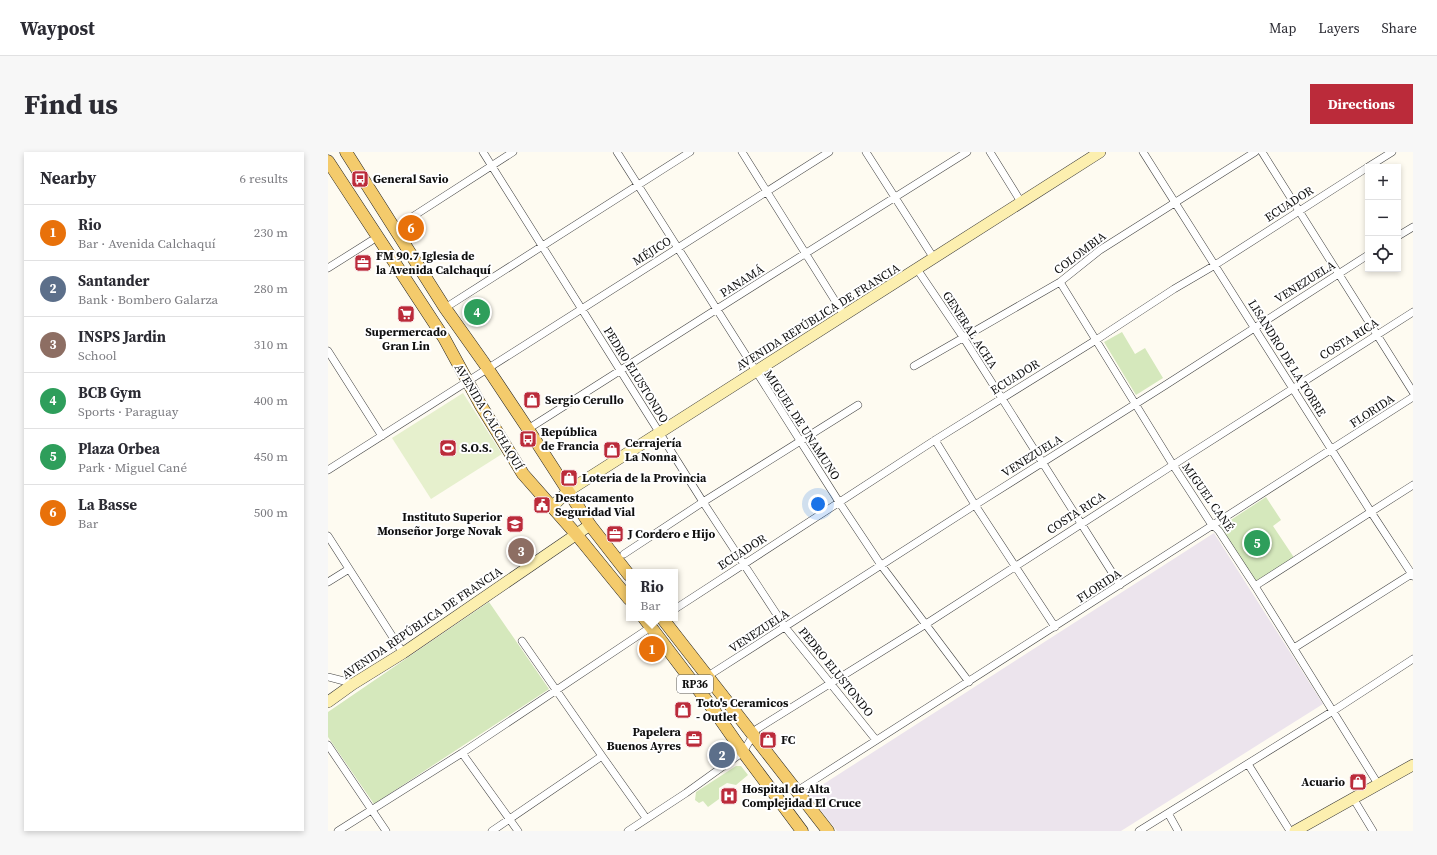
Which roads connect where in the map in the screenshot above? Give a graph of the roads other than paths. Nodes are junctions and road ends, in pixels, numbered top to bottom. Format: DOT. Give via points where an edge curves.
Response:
graph roads {
  1 [pos="346,152"];
  2 [pos="483,152"];
  3 [pos="513,152"];
  4 [pos="617,152"];
  5 [pos="690,152"];
  6 [pos="742,152"];
  7 [pos="829,152"];
  8 [pos="866,152"];
  9 [pos="967,152"];
  10 [pos="990,152"];
  11 [pos="1100,152"];
  12 [pos="1143,152"];
  13 [pos="1254,152"];
  14 [pos="1262,152"];
  15 [pos="1392,152"];
  16 [pos="328,161"];
  17 [pos="1373,164"];
  18 [pos="492,165"];
  19 [pos="1365,169"];
  20 [pos="638,186"];
  21 [pos="766,191"];
  22 [pos="896,197"];
  23 [pos="1021,202"];
  24 [pos="1175,202"];
  25 [pos="1299,211"];
  26 [pos="1413,227"];
  27 [pos="395,228"];
  28 [pos="1401,234"];
  29 [pos="371,241"];
  30 [pos="542,246"];
  31 [pos="678,248"];
  32 [pos="806,254"];
  33 [pos="933,257"];
  34 [pos="1365,257"];
  35 [pos="1215,265"];
  36 [pos="328,268"];
  37 [pos="918,269"];
  38 [pos="1339,274"];
  39 [pos="1060,282"];
  40 [pos="445,308"];
  41 [pos="582,309"];
  42 [pos="716,309"];
  43 [pos="1413,312"];
  44 [pos="844,315"];
  45 [pos="1255,327"];
  46 [pos="1377,335"];
  47 [pos="963,337"];
  48 [pos="1096,340"];
  49 [pos="328,351"];
  50 [pos="914,366"];
  51 [pos="488,369"];
  52 [pos="620,370"];
  53 [pos="755,372"];
  54 [pos="467,382"];
  55 [pos="1292,388"];
  56 [pos="1413,392"];
  57 [pos="1413,397"];
  58 [pos="1001,398"];
  59 [pos="1135,404"];
  60 [pos="858,405"];
  61 [pos="528,429"];
  62 [pos="660,432"];
  63 [pos="382,436"];
  64 [pos="935,440"];
  65 [pos="800,441"];
  66 [pos="1332,450"];
  67 [pos="1041,462"];
  68 [pos="1172,465"];
  69 [pos="328,470"];
  70 [pos="1413,485"];
  71 [pos="568,491"];
  72 [pos="703,502"];
  73 [pos="839,502"];
  74 [pos="975,504"];
  75 [pos="552,507"];
  76 [pos="1370,512"];
  77 [pos="1081,523"];
  78 [pos="590,525"];
  79 [pos="1213,525"];
  80 [pos="576,534"];
  81 [pos="328,536"];
  82 [pos="624,554"];
  83 [pos="743,564"];
  84 [pos="881,565"];
  85 [pos="1016,566"];
  86 [pos="349,569"];
  87 [pos="626,571"];
  88 [pos="1412,574"];
  89 [pos="328,582"];
  90 [pos="1120,585"];
  91 [pos="1254,586"];
  92 [pos="626,595"];
  93 [pos="678,606"];
  94 [pos="664,621"];
  95 [pos="648,623"];
  96 [pos="926,624"];
  97 [pos="785,627"];
  98 [pos="1056,627"];
  99 [pos="522,641"];
  100 [pos="1294,648"];
  101 [pos="403,653"];
  102 [pos="1413,659"];
  103 [pos="708,676"];
  104 [pos="328,677"];
  105 [pos="969,682"];
  106 [pos="831,683"];
  107 [pos="353,684"];
  108 [pos="556,691"];
  109 [pos="328,702"];
  110 [pos="1333,711"];
  111 [pos="754,736"];
  112 [pos="876,740"];
  113 [pos="328,745"];
  114 [pos="743,752"];
  115 [pos="462,754"];
  116 [pos="602,756"];
  117 [pos="1248,764"];
  118 [pos="1413,765"];
  119 [pos="1378,784"];
  120 [pos="797,791"];
  121 [pos="1353,798"];
  122 [pos="371,810"];
  123 [pos="1168,813"];
  124 [pos="646,818"];
  125 [pos="510,819"];
  126 [pos="338,831"];
  127 [pos="386,831"];
  128 [pos="492,831"];
  129 [pos="518,831"];
  130 [pos="628,831"];
  131 [pos="802,831"];
  132 [pos="828,831"];
  133 [pos="1139,831"];
  134 [pos="1178,831"];
  135 [pos="1290,831"];
  136 [pos="1295,831"];
  137 [pos="1373,831"];
  1 -- 27 [label="main road, AVENIDA CALCHAQUÍ"];
  2 -- 18 [label="street, PEDRO ELUSTONDO"];
  3 -- 18 [label="street"];
  4 -- 20 [label="street, MIGUEL DE UNAMUNO"];
  5 -- 20 [label="street"];
  6 -- 21 [label="street"];
  7 -- 21 [label="street, MÉJICO"];
  8 -- 22 [label="street"];
  9 -- 22 [label="street, PANAMÁ"];
  10 -- 23 [label="street"];
  11 -- 23 [label="main road, AVENIDA REPÚBLICA DE FRANCIA"];
  12 -- 24 [label="street, LISANDRO DE LA TORRE"];
  13 -- 24 [label="street, COLOMBIA"];
  14 -- 25 [label="street"];
  15 -- 17 [label="street, ECUADOR"];
  16 -- 54 [label="main road, AVENIDA CALCHAQUÍ" via="444,338"];
  18 -- 27 [label="street"];
  18 -- 30 [label="street, PEDRO ELUSTONDO"];
  19 -- 25 [label="street, ECUADOR"];
  20 -- 30 [label="street"];
  20 -- 31 [label="street, MIGUEL DE UNAMUNO"];
  21 -- 31 [label="street, MÉJICO"];
  21 -- 32 [label="street"];
  22 -- 32 [label="street, PANAMÁ"];
  22 -- 33 [label="street"];
  23 -- 33 [label="main road, AVENIDA REPÚBLICA DE FRANCIA"];
  24 -- 35 [label="street, LISANDRO DE LA TORRE"];
  24 -- 39 [label="street, COLOMBIA" via="1100,250"];
  25 -- 35 [label="street, ECUADOR"];
  25 -- 38 [label="street"];
  26 -- 28 [label="street"];
  27 -- 40 [label="main road, AVENIDA CALCHAQUÍ"];
  29 -- 36 [label="street"];
  30 -- 40 [label="street"];
  30 -- 41 [label="street, PEDRO ELUSTONDO"];
  31 -- 41 [label="street, MÉJICO"];
  31 -- 42 [label="street, MIGUEL DE UNAMUNO"];
  32 -- 42 [label="street, PANAMÁ"];
  32 -- 44 [label="street"];
  33 -- 37 [label="main road, AVENIDA REPÚBLICA DE FRANCIA"];
  34 -- 38 [label="street, VENEZUELA"];
  35 -- 45 [label="street, LISANDRO DE LA TORRE"];
  35 -- 48 [label="street, ECUADOR"];
  37 -- 44 [label="main road, AVENIDA REPÚBLICA DE FRANCIA"];
  37 -- 47 [label="street, GENERAL ACHA"];
  38 -- 45 [label="street, VENEZUELA"];
  38 -- 46 [label="street"];
  39 -- 47 [label="street, COLOMBIA"];
  39 -- 48 [label="street, MIGUEL CANÉ"];
  40 -- 51 [label="main road, AVENIDA CALCHAQUÍ"];
  41 -- 51 [label="street, MÉJICO"];
  41 -- 52 [label="street, PEDRO ELUSTONDO"];
  42 -- 52 [label="street, PANAMÁ"];
  42 -- 53 [label="street, MIGUEL DE UNAMUNO"];
  43 -- 46 [label="street, COSTA RICA"];
  44 -- 53 [label="main road, AVENIDA REPÚBLICA DE FRANCIA"];
  45 -- 55 [label="street, LISANDRO DE LA TORRE"];
  45 -- 59 [label="street, VENEZUELA"];
  46 -- 55 [label="street, COSTA RICA"];
  46 -- 56 [label="street"];
  47 -- 50 [label="street, COLOMBIA"];
  47 -- 58 [label="street, GENERAL ACHA"];
  48 -- 58 [label="street, ECUADOR"];
  48 -- 59 [label="street, MIGUEL CANÉ"];
  49 -- 63 [label="street"];
  51 -- 54 [label="street, MÉJICO"];
  51 -- 61 [label="main road, AVENIDA CALCHAQUÍ"];
  52 -- 61 [label="street, PANAMÁ"];
  52 -- 62 [label="street, PEDRO ELUSTONDO"];
  53 -- 62 [label="main road, AVENIDA REPÚBLICA DE FRANCIA"];
  53 -- 65 [label="street, MIGUEL DE UNAMUNO"];
  54 -- 63 [label="street, MÉJICO"];
  54 -- 75 [label="main road, AVENIDA CALCHAQUÍ" via="523,474"];
  55 -- 66 [label="street, LISANDRO DE LA TORRE"];
  55 -- 68 [label="street, COSTA RICA"];
  57 -- 66 [label="street, FLORIDA"];
  58 -- 64 [label="street, ECUADOR"];
  58 -- 67 [label="street, GENERAL ACHA"];
  59 -- 67 [label="street, VENEZUELA"];
  59 -- 68 [label="street, MIGUEL CANÉ"];
  60 -- 65 [label="street"];
  61 -- 71 [label="main road, AVENIDA CALCHAQUÍ"];
  62 -- 71 [label="main road, AVENIDA REPÚBLICA DE FRANCIA"];
  62 -- 72 [label="street, PEDRO ELUSTONDO"];
  63 -- 69 [label="street, MÉJICO"];
  64 -- 73 [label="street, ECUADOR"];
  64 -- 74 [label="street"];
  65 -- 72 [label="street"];
  65 -- 73 [label="street, MIGUEL DE UNAMUNO"];
  66 -- 76 [label="street, LISANDRO DE LA TORRE"];
  66 -- 79 [label="street, FLORIDA"];
  67 -- 74 [label="street, VENEZUELA"];
  67 -- 77 [label="street, GENERAL ACHA"];
  68 -- 77 [label="street, COSTA RICA"];
  68 -- 79 [label="street, MIGUEL CANÉ"];
  70 -- 76 [label="street"];
  71 -- 75 [label="main road, AVENIDA REPÚBLICA DE FRANCIA"];
  71 -- 78 [label="main road, AVENIDA CALCHAQUÍ"];
  72 -- 82 [label="street"];
  72 -- 83 [label="street, PEDRO ELUSTONDO"];
  73 -- 83 [label="street, ECUADOR"];
  73 -- 84 [label="street, MIGUEL DE UNAMUNO"];
  74 -- 84 [label="street, VENEZUELA"];
  74 -- 85 [label="street"];
  75 -- 80 [label="main road, AVENIDA CALCHAQUÍ"];
  76 -- 88 [label="street, LISANDRO DE LA TORRE"];
  76 -- 91 [label="street"];
  77 -- 85 [label="street, COSTA RICA"];
  77 -- 90 [label="street, GENERAL ACHA"];
  78 -- 80 [label="main road, AVENIDA REPÚBLICA DE FRANCIA"];
  78 -- 87 [label="main road, AVENIDA CALCHAQUÍ"];
  79 -- 90 [label="street, FLORIDA"];
  79 -- 91 [label="street, MIGUEL CANÉ"];
  80 -- 92 [label="main road, AVENIDA CALCHAQUÍ"];
  80 -- 101 [label="main road, AVENIDA REPÚBLICA DE FRANCIA"];
  81 -- 86 [label="street"];
  83 -- 93 [label="street, ECUADOR"];
  83 -- 97 [label="street, PEDRO ELUSTONDO"];
  84 -- 96 [label="street, MIGUEL DE UNAMUNO"];
  84 -- 97 [label="street, VENEZUELA"];
  85 -- 96 [label="street, COSTA RICA"];
  85 -- 98 [label="street"];
  86 -- 89 [label="street"];
  86 -- 101 [label="street"];
  88 -- 100 [label="street"];
  90 -- 98 [label="street, FLORIDA"];
  91 -- 100 [label="street, MIGUEL CANÉ"];
  94 -- 103 [label="main road, RP36"];
  95 -- 108 [label="street"];
  95 -- 114 [label="main road, RP36"];
  96 -- 105 [label="street, MIGUEL DE UNAMUNO"];
  96 -- 106 [label="street, COSTA RICA"];
  97 -- 103 [label="street, VENEZUELA"];
  97 -- 106 [label="street, PEDRO ELUSTONDO"];
  98 -- 105 [label="street, FLORIDA"];
  99 -- 108 [label="street"];
  100 -- 110 [label="street, MIGUEL CANÉ"];
  101 -- 107 [label="main road, AVENIDA REPÚBLICA DE FRANCIA"];
  102 -- 110 [label="street"];
  103 -- 111 [label="main road, RP36"];
  104 -- 107 [label="street"];
  105 -- 112 [label="street, FLORIDA"];
  106 -- 111 [label="street, COSTA RICA" via="757,729"];
  106 -- 112 [label="street, PEDRO ELUSTONDO"];
  107 -- 109 [label="main road, AVENIDA REPÚBLICA DE FRANCIA"];
  108 -- 115 [label="street"];
  108 -- 116 [label="street"];
  110 -- 117 [label="street"];
  110 -- 119 [label="street, MIGUEL CANÉ"];
  111 -- 114 [label="street, COSTA RICA"];
  111 -- 120 [label="main road, RP36"];
  112 -- 120 [label="street, FLORIDA"];
  113 -- 122 [label="street"];
  114 -- 124 [label="street, COSTA RICA"];
  114 -- 131 [label="main road, RP36"];
  115 -- 122 [label="street"];
  115 -- 125 [label="street"];
  116 -- 124 [label="street"];
  116 -- 125 [label="street"];
  117 -- 123 [label="street"];
  117 -- 135 [label="street"];
  118 -- 119 [label="main road"];
  119 -- 121 [label="main road"];
  120 -- 132 [label="main road, RP36"];
  121 -- 136 [label="main road"];
  121 -- 137 [label="street"];
  122 -- 126 [label="street"];
  122 -- 127 [label="street"];
  123 -- 133 [label="street"];
  123 -- 134 [label="street"];
  124 -- 130 [label="street, COSTA RICA"];
  125 -- 128 [label="street"];
  125 -- 129 [label="street"];
}
